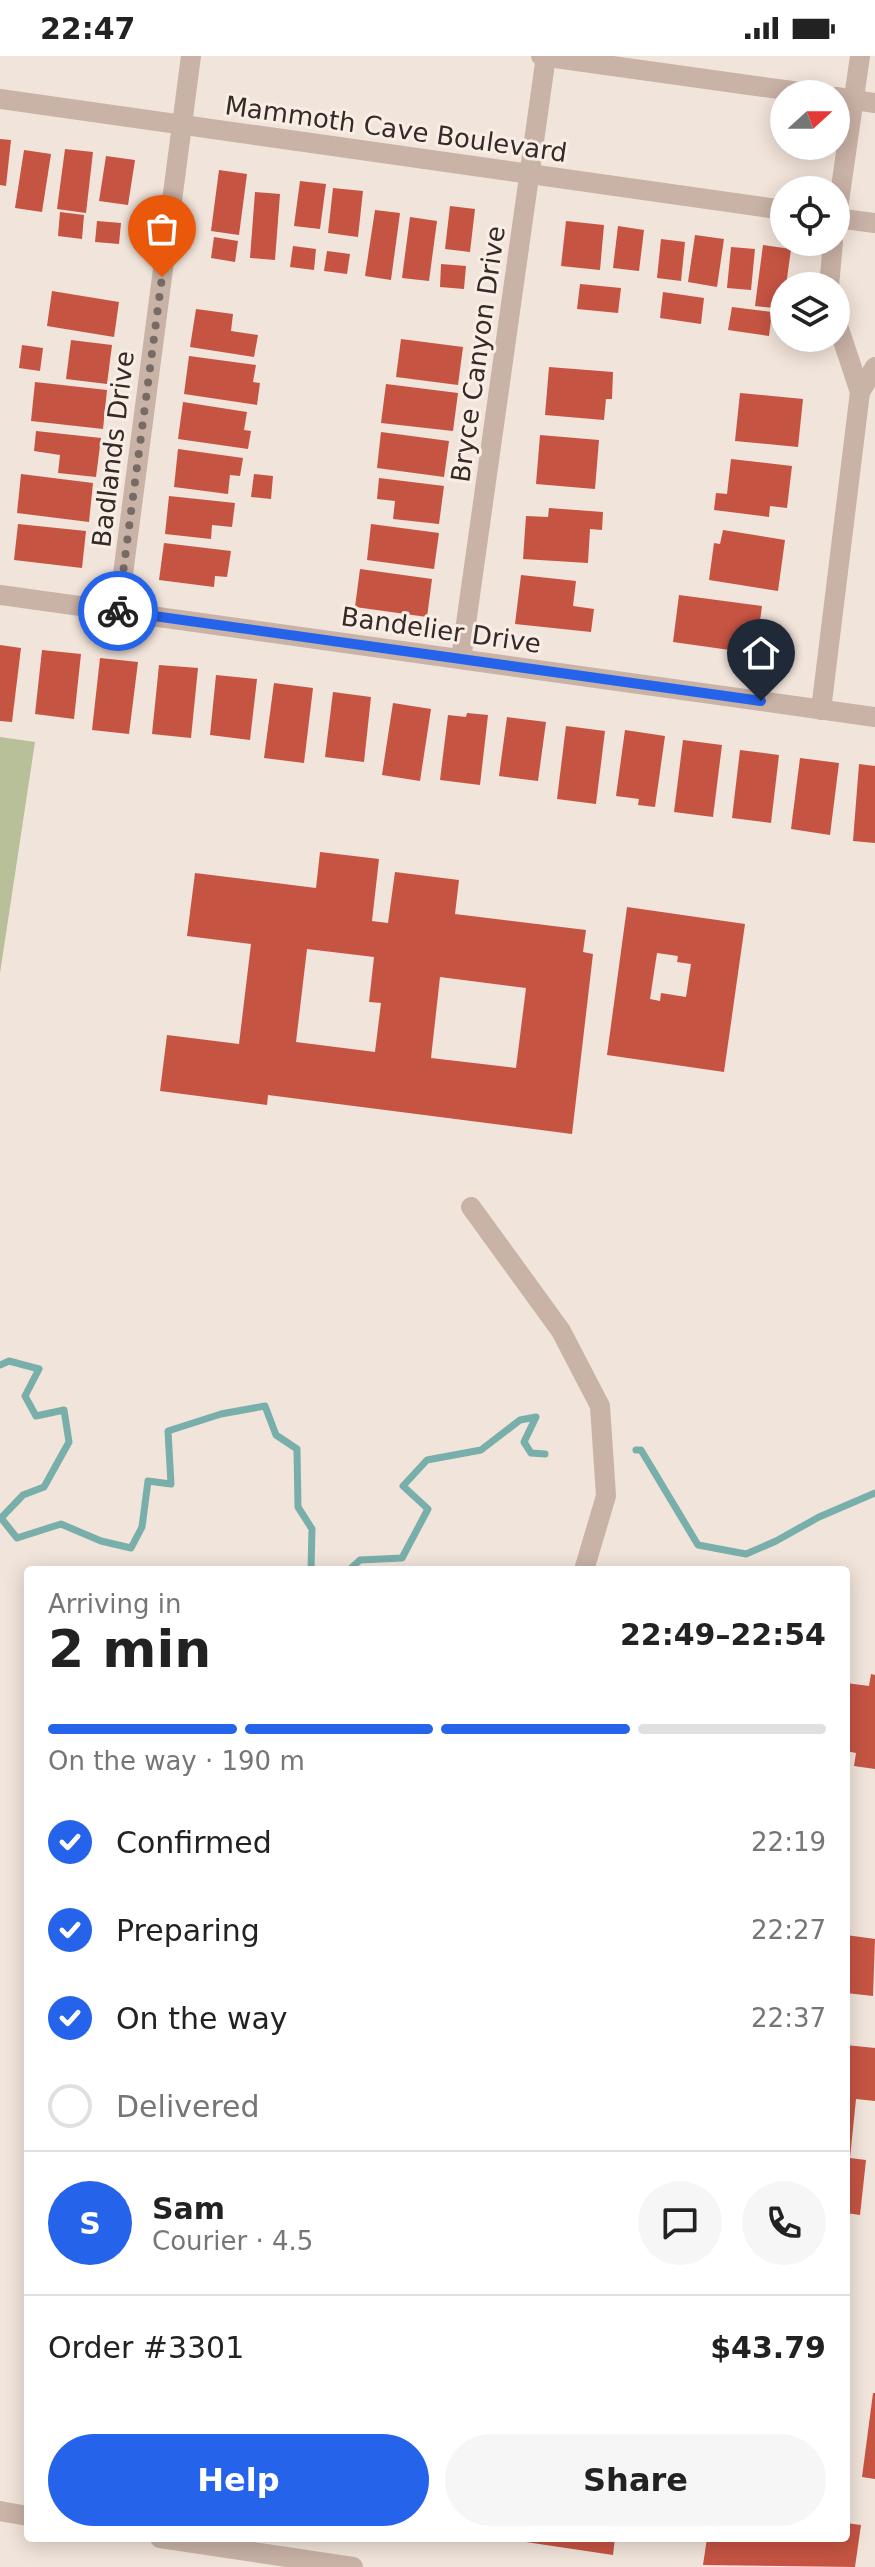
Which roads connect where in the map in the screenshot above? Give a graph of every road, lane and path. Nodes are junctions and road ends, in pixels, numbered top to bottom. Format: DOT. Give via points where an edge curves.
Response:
graph roads {
  1 [pos="191,56"];
  2 [pos="545,56"];
  3 [pos="860,56"];
  4 [pos="850,84"];
  5 [pos="770,88"];
  6 [pos="0,99"];
  7 [pos="850,99"];
  8 [pos="875,103"];
  9 [pos="182,125"];
  10 [pos="529,174"];
  11 [pos="770,208"];
  12 [pos="850,220"];
  13 [pos="875,223"];
  14 [pos="847,352"];
  15 [pos="875,367"];
  16 [pos="860,392"];
  17 [pos="0,595"];
  18 [pos="118,612"];
  19 [pos="461,659"];
  20 [pos="821,710"];
  21 [pos="875,717"];
  22 [pos="471,1207"];
  23 [pos="585,1566"];
  24 [pos="0,2511"];
  25 [pos="24,2515"];
  26 [pos="211,2542"];
  27 [pos="287,2548"];
  28 [pos="353,2567"];
  1 -- 9 [label="street, Badlands Drive"];
  2 -- 5 [label="street"];
  2 -- 10 [label="street, Bryce Canyon Drive"];
  3 -- 4 [label="street"];
  6 -- 9 [label="street, Mammoth Cave Boulevard"];
  7 -- 8 [label="street"];
  9 -- 10 [label="street, Mammoth Cave Boulevard"];
  9 -- 18 [label="street, Badlands Drive"];
  10 -- 11 [label="street, Mammoth Cave Boulevard"];
  10 -- 19 [label="street, Bryce Canyon Drive"];
  12 -- 13 [label="street"];
  14 -- 16 [label="street"];
  15 -- 16 [label="street"];
  16 -- 20 [label="street"];
  17 -- 18 [label="street, Bandelier Drive"];
  18 -- 19 [label="street, Bandelier Drive"];
  19 -- 20 [label="street, Bandelier Drive"];
  20 -- 21 [label="street, Bandelier Drive"];
  22 -- 23 [label="street" via="561,1331 600,1406 606,1496"];
  24 -- 25 [label="street"];
  26 -- 27 [label="street"];
  27 -- 28 [label="street"];
}
